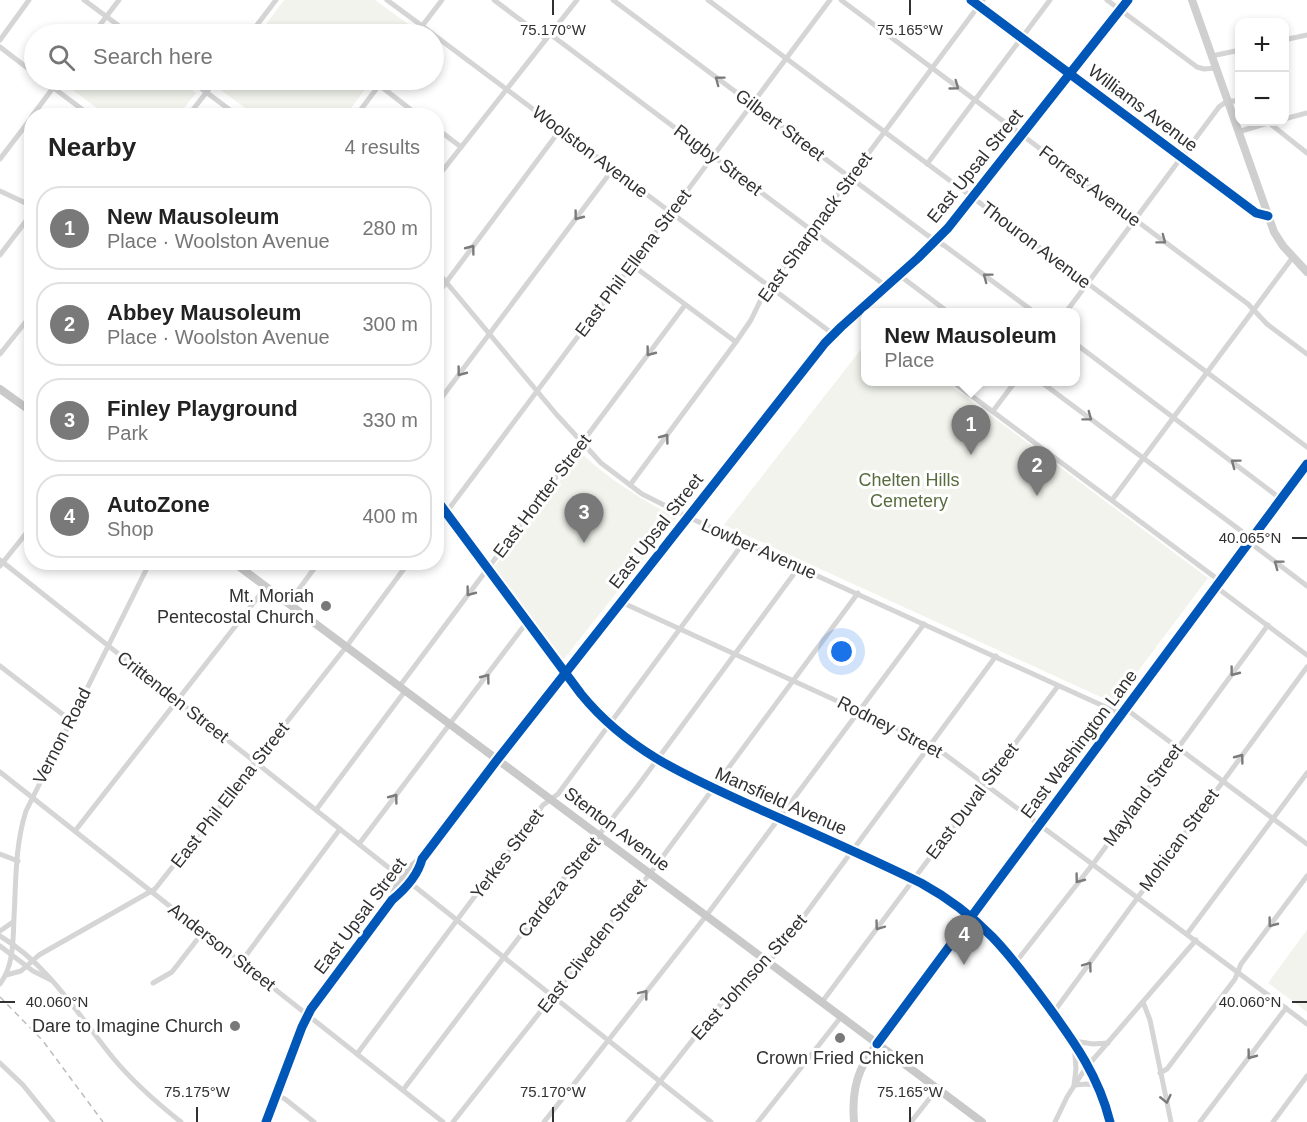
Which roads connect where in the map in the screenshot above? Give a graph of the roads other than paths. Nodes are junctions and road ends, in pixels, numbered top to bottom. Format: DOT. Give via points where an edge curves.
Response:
graph roads {
  1 [pos="29,0"];
  2 [pos="84,0"];
  3 [pos="119,0"];
  4 [pos="276,0"];
  5 [pos="387,0"];
  6 [pos="442,0"];
  7 [pos="494,0"];
  8 [pos="577,0"];
  9 [pos="613,0"];
  10 [pos="708,0"];
  11 [pos="830,0"];
  12 [pos="841,0"];
  13 [pos="971,0"];
  14 [pos="1050,0"];
  15 [pos="1107,0"];
  16 [pos="1128,0"];
  17 [pos="1192,0"];
  18 [pos="981,3"];
  19 [pos="1120,10"];
  20 [pos="106,17"];
  21 [pos="101,24"];
  22 [pos="116,24"];
  23 [pos="258,24"];
  24 [pos="418,24"];
  25 [pos="424,24"];
  26 [pos="1307,35"];
  27 [pos="548,37"];
  28 [pos="1022,38"];
  29 [pos="1289,39"];
  30 [pos="0,40"];
  31 [pos="444,43"];
  32 [pos="0,47"];
  33 [pos="1235,51"];
  34 [pos="1212,56"];
  35 [pos="786,58"];
  36 [pos="24,65"];
  37 [pos="932,68"];
  38 [pos="1216,68"];
  39 [pos="1070,74"];
  40 [pos="52,90"];
  41 [pos="58,90"];
  42 [pos="203,90"];
  43 [pos="375,90"];
  44 [pos="390,90"];
  45 [pos="506,90"];
  46 [pos="206,92"];
  47 [pos="975,100"];
  48 [pos="1227,101"];
  49 [pos="1235,101"];
  50 [pos="752,104"];
  51 [pos="38,108"];
  52 [pos="81,108"];
  53 [pos="194,108"];
  54 [pos="227,108"];
  55 [pos="362,108"];
  56 [pos="410,108"];
  57 [pos="1307,114"];
  58 [pos="1289,118"];
  59 [pos="1258,126"];
  60 [pos="1275,126"];
  61 [pos="24,127"];
  62 [pos="560,130"];
  63 [pos="885,131"];
  64 [pos="1239,132"];
  65 [pos="444,134"];
  66 [pos="1022,135"];
  67 [pos="461,147"];
  68 [pos="1307,153"];
  69 [pos="713,156"];
  70 [pos="1181,157"];
  71 [pos="0,159"];
  72 [pos="927,164"];
  73 [pos="444,169"];
  74 [pos="613,169"];
  75 [pos="850,177"];
  76 [pos="0,191"];
  77 [pos="973,198"];
  78 [pos="24,202"];
  79 [pos="671,213"];
  80 [pos="1268,216"];
  81 [pos="1135,220"];
  82 [pos="24,224"];
  83 [pos="811,230"];
  84 [pos="936,240"];
  85 [pos="0,255"];
  86 [pos="1293,257"];
  87 [pos="632,266"];
  88 [pos="1307,272"];
  89 [pos="899,275"];
  90 [pos="444,278"];
  91 [pos="447,281"];
  92 [pos="1088,283"];
  93 [pos="444,285"];
  94 [pos="769,286"];
  95 [pos="886,286"];
  96 [pos="685,306"];
  97 [pos="867,308"];
  98 [pos="943,308"];
  99 [pos="1029,308"];
  100 [pos="1069,308"];
  101 [pos="1253,309"];
  102 [pos="861,315"];
  103 [pos="24,324"];
  104 [pos="490,333"];
  105 [pos="833,334"];
  106 [pos="736,342"];
  107 [pos="1080,347"];
  108 [pos="0,354"];
  109 [pos="1307,354"];
  110 [pos="1206,372"];
  111 [pos="960,386"];
  112 [pos="1011,386"];
  113 [pos="1048,386"];
  114 [pos="0,388"];
  115 [pos="538,391"];
  116 [pos="444,394"];
  117 [pos="24,406"];
  118 [pos="993,411"];
  119 [pos="1173,417"];
  120 [pos="581,443"];
  121 [pos="1307,447"];
  122 [pos="1143,458"];
  123 [pos="1307,464"];
  124 [pos="630,485"];
  125 [pos="1281,498"];
  126 [pos="1112,500"];
  127 [pos="444,510"];
  128 [pos="446,513"];
  129 [pos="444,516"];
  130 [pos="688,517"];
  131 [pos="24,536"];
  132 [pos="1250,540"];
  133 [pos="744,542"];
  134 [pos="1,563"];
  135 [pos="799,567"];
  136 [pos="488,568"];
  137 [pos="146,570"];
  138 [pos="245,570"];
  139 [pos="313,570"];
  140 [pos="403,570"];
  141 [pos="1218,584"];
  142 [pos="1307,586"];
  143 [pos="266,587"];
  144 [pos="858,594"];
  145 [pos="621,603"];
  146 [pos="288,604"];
  147 [pos="527,622"];
  148 [pos="924,624"];
  149 [pos="1269,625"];
  150 [pos="680,629"];
  151 [pos="108,645"];
  152 [pos="346,647"];
  153 [pos="734,654"];
  154 [pos="1307,654"];
  155 [pos="996,656"];
  156 [pos="0,666"];
  157 [pos="1307,667"];
  158 [pos="565,674"];
  159 [pos="793,681"];
  160 [pos="1058,686"];
  161 [pos="402,689"];
  162 [pos="177,700"];
  163 [pos="859,710"];
  164 [pos="1124,711"];
  165 [pos="70,720"];
  166 [pos="450,724"];
  167 [pos="609,724"];
  168 [pos="931,744"];
  169 [pos="1178,747"];
  170 [pos="497,760"];
  171 [pos="656,760"];
  172 [pos="256,762"];
  173 [pos="0,772"];
  174 [pos="1307,772"];
  175 [pos="1223,781"];
  176 [pos="985,783"];
  177 [pos="714,788"];
  178 [pos="32,797"];
  179 [pos="550,800"];
  180 [pos="316,810"];
  181 [pos="779,818"];
  182 [pos="1273,818"];
  183 [pos="1040,824"];
  184 [pos="340,829"];
  185 [pos="75,831"];
  186 [pos="598,835"];
  187 [pos="359,844"];
  188 [pos="1307,844"];
  189 [pos="852,851"];
  190 [pos="0,854"];
  191 [pos="18,861"];
  192 [pos="1091,863"];
  193 [pos="649,874"];
  194 [pos="1307,876"];
  195 [pos="913,879"];
  196 [pos="406,881"];
  197 [pos="152,892"];
  198 [pos="1137,897"];
  199 [pos="706,916"];
  200 [pos="972,916"];
  201 [pos="14,920"];
  202 [pos="457,921"];
  203 [pos="203,932"];
  204 [pos="0,934"];
  205 [pos="1187,934"];
  206 [pos="1196,940"];
  207 [pos="12,944"];
  208 [pos="0,946"];
  209 [pos="11,955"];
  210 [pos="504,958"];
  211 [pos="33,959"];
  212 [pos="241,962"];
  213 [pos="767,962"];
  214 [pos="1016,962"];
  215 [pos="26,966"];
  216 [pos="1238,972"];
  217 [pos="6,975"];
  218 [pos="52,981"];
  219 [pos="153,983"];
  220 [pos="0,984"];
  221 [pos="552,996"];
  222 [pos="822,1002"];
  223 [pos="1143,1002"];
  224 [pos="1286,1008"];
  225 [pos="1053,1013"];
  226 [pos="308,1014"];
  227 [pos="841,1017"];
  228 [pos="1307,1024"];
  229 [pos="608,1040"];
  230 [pos="1074,1041"];
  231 [pos="1108,1043"];
  232 [pos="877,1044"];
  233 [pos="357,1054"];
  234 [pos="0,1063"];
  235 [pos="1089,1065"];
  236 [pos="1160,1073"];
  237 [pos="1307,1076"];
  238 [pos="660,1082"];
  239 [pos="1074,1085"];
  240 [pos="1099,1086"];
  241 [pos="937,1089"];
  242 [pos="403,1090"];
  243 [pos="276,1095"];
  244 [pos="52,1122"];
  245 [pos="181,1122"];
  246 [pos="266,1122"];
  247 [pos="314,1122"];
  248 [pos="444,1122"];
  249 [pos="453,1122"];
  250 [pos="544,1122"];
  251 [pos="628,1122"];
  252 [pos="711,1122"];
  253 [pos="758,1122"];
  254 [pos="854,1122"];
  255 [pos="911,1122"];
  256 [pos="982,1122"];
  257 [pos="1056,1122"];
  258 [pos="1110,1122"];
  259 [pos="1171,1122"];
  260 [pos="1200,1122"];
  261 [pos="1273,1122"];
  1 -- 30 [label="street"];
  2 -- 20 [label="street"];
  3 -- 20 [label="street"];
  4 -- 23 [label="street"];
  5 -- 24 [label="street, Woolston Avenue"];
  6 -- 25 [label="street"];
  7 -- 27 [label="street, Rugby Street"];
  8 -- 27 [label="street"];
  50 -- 9 [label="street, Gilbert Street, one-way"];
  10 -- 35 [label="street, Thouron Avenue"];
  11 -- 35 [label="street, East Phil Ellena Street"];
  12 -- 37 [label="street, Forrest Avenue"];
  13 -- 18 [label="street, Williams Avenue"];
  14 -- 28 [label="street"];
  15 -- 19 [label="street"];
  16 -- 19 [label="street, East Upsal Street"];
  17 -- 34 [label="street"];
  18 -- 28 [label="street, Williams Avenue"];
  18 -- 37 [label="street, East Sharpnack Street"];
  19 -- 38 [label="street" via="1197,67"];
  19 -- 39 [label="street, East Upsal Street"];
  20 -- 21 [label="street"];
  20 -- 22 [label="street"];
  26 -- 29 [label="street"];
  27 -- 45 [label="street"];
  27 -- 69 [label="street, Rugby Street"];
  28 -- 39 [label="street, Williams Avenue"];
  28 -- 47 [label="street"];
  31 -- 45 [label="street, Woolston Avenue"];
  32 -- 36 [label="street"];
  33 -- 34 [label="street"];
  34 -- 38 [label="street"];
  35 -- 50 [label="street, East Phil Ellena Street"];
  35 -- 63 [label="street, Thouron Avenue"];
  37 -- 47 [label="street, Forrest Avenue, one-way"];
  37 -- 63 [label="street, East Sharpnack Street"];
  38 -- 48 [label="street"];
  39 -- 66 [label="street, East Upsal Street"];
  39 -- 70 [label="street, Williams Avenue"];
  40 -- 51 [label="street"];
  41 -- 52 [label="street"];
  42 -- 46 [label="street"];
  43 -- 55 [label="street"];
  44 -- 56 [label="street"];
  45 -- 62 [label="street, Woolston Avenue"];
  45 -- 67 [label="street"];
  46 -- 53 [label="street"];
  46 -- 54 [label="street"];
  47 -- 66 [label="street, Forrest Avenue"];
  47 -- 72 [label="street"];
  48 -- 49 [label="street"];
  48 -- 64 [label="street"];
  48 -- 70 [label="street"];
  50 -- 69 [label="street, East Phil Ellena Street"];
  50 -- 75 [label="street, Gilbert Street"];
  57 -- 58 [label="street"];
  59 -- 64 [label="street"];
  60 -- 68 [label="street"];
  61 -- 71 [label="street"];
  62 -- 74 [label="street, Woolston Avenue"];
  91 -- 62 [label="street, one-way"];
  63 -- 72 [label="street, Thouron Avenue"];
  63 -- 75 [label="street, East Sharpnack Street"];
  64 -- 80 [label="street"];
  65 -- 67 [label="street"];
  66 -- 77 [label="street, East Upsal Street"];
  66 -- 81 [label="street, Forrest Avenue"];
  67 -- 73 [label="street"];
  69 -- 79 [label="street, East Phil Ellena Street"];
  69 -- 83 [label="street, Rugby Street"];
  70 -- 80 [label="street, Williams Avenue" via="1256,213"];
  70 -- 81 [label="street"];
  72 -- 77 [label="street, Thouron Avenue"];
  74 -- 79 [label="street, Woolston Avenue"];
  74 -- 104 [label="street, one-way"];
  75 -- 83 [label="street, East Sharpnack Street"];
  75 -- 84 [label="street, Gilbert Street"];
  76 -- 78 [label="street"];
  77 -- 84 [label="street, East Upsal Street"];
  77 -- 92 [label="street, Thouron Avenue"];
  79 -- 87 [label="street, East Phil Ellena Street"];
  79 -- 94 [label="street, Woolston Avenue"];
  80 -- 86 [label="street" via="1277,238"];
  81 -- 92 [label="street"];
  81 -- 101 [label="street, Forrest Avenue, one-way"];
  82 -- 85 [label="street"];
  83 -- 94 [label="street, East Sharpnack Street"];
  83 -- 95 [label="street, Rugby Street"];
  84 -- 89 [label="street, East Upsal Street"];
  99 -- 84 [label="street, Gilbert Street, one-way"];
  86 -- 88 [label="street"];
  86 -- 101 [label="street"];
  87 -- 96 [label="street"];
  87 -- 115 [label="street, East Phil Ellena Street"];
  89 -- 95 [label="street, East Upsal Street"];
  89 -- 98 [label="street"];
  90 -- 91 [label="street, Lowber Avenue"];
  91 -- 93 [label="street"];
  91 -- 104 [label="street, Lowber Avenue"];
  92 -- 100 [label="street"];
  92 -- 110 [label="street, Thouron Avenue"];
  94 -- 105 [label="street, Woolston Avenue"];
  94 -- 106 [label="street, East Sharpnack Street"];
  95 -- 97 [label="street, East Upsal Street"];
  96 -- 106 [label="street"];
  96 -- 120 [label="street, East Hortter Street, one-way"];
  101 -- 109 [label="street, Forrest Avenue"];
  101 -- 110 [label="street"];
  102 -- 105 [label="street, East Upsal Street"];
  103 -- 108 [label="street"];
  104 -- 115 [label="street, Lowber Avenue"];
  104 -- 116 [label="street, one-way"];
  105 -- 130 [label="street, East Upsal Street"];
  124 -- 106 [label="street, East Sharpnack Street, one-way"];
  107 -- 119 [label="street"];
  110 -- 119 [label="street"];
  110 -- 121 [label="street, Thouron Avenue"];
  111 -- 118 [label="street"];
  112 -- 118 [label="street"];
  113 -- 122 [label="street, one-way"];
  114 -- 117 [label="main road"];
  115 -- 120 [label="street, Lowber Avenue"];
  115 -- 128 [label="street, East Phil Ellena Street"];
  118 -- 126 [label="street"];
  119 -- 122 [label="street"];
  125 -- 119 [label="street, one-way"];
  120 -- 124 [label="street, Lowber Avenue"];
  120 -- 136 [label="street, East Hortter Street"];
  122 -- 126 [label="street"];
  122 -- 132 [label="street"];
  123 -- 125 [label="street, East Washington Lane"];
  124 -- 130 [label="street, Lowber Avenue"];
  125 -- 132 [label="street, East Washington Lane"];
  126 -- 141 [label="street"];
  127 -- 128 [label="street, Mansfield Avenue"];
  128 -- 129 [label="street, East Phil Ellena Street"];
  128 -- 136 [label="street, Mansfield Avenue"];
  130 -- 133 [label="street, Lowber Avenue"];
  130 -- 145 [label="street, East Upsal Street"];
  131 -- 134 [label="street"];
  132 -- 141 [label="street, East Washington Lane"];
  142 -- 132 [label="street, one-way"];
  133 -- 135 [label="street, Lowber Avenue"];
  133 -- 150 [label="street, Yerkes Street"];
  134 -- 151 [label="street, Crittenden Street"];
  135 -- 144 [label="street, Lowber Avenue"];
  135 -- 153 [label="street, Cardeza Street"];
  136 -- 147 [label="street, Mansfield Avenue"];
  136 -- 161 [label="street, East Hortter Street, one-way"];
  137 -- 151 [label="street, Vernon Road"];
  138 -- 143 [label="main road, Stenton Avenue"];
  139 -- 146 [label="street"];
  140 -- 152 [label="street, East Phil Ellena Street"];
  141 -- 149 [label="street"];
  141 -- 164 [label="street, East Washington Lane"];
  143 -- 146 [label="main road, Stenton Avenue"];
  143 -- 162 [label="street"];
  144 -- 148 [label="street, Lowber Avenue"];
  144 -- 159 [label="street, East Cliveden Street"];
  145 -- 150 [label="street, Rodney Street"];
  145 -- 158 [label="street, East Upsal Street"];
  146 -- 152 [label="main road, Stenton Avenue"];
  147 -- 158 [label="street, Mansfield Avenue"];
  166 -- 147 [label="street, one-way"];
  148 -- 155 [label="street, Lowber Avenue"];
  148 -- 163 [label="street"];
  149 -- 154 [label="street"];
  149 -- 169 [label="street, Mayland Street, one-way"];
  150 -- 153 [label="street, Rodney Street"];
  150 -- 167 [label="street, Yerkes Street"];
  151 -- 162 [label="street, Crittenden Street"];
  151 -- 165 [label="street, Vernon Road"];
  152 -- 161 [label="main road, Stenton Avenue"];
  152 -- 172 [label="street, East Phil Ellena Street"];
  153 -- 159 [label="street, Rodney Street"];
  153 -- 171 [label="street, Cardeza Street"];
  155 -- 160 [label="street, Lowber Avenue"];
  155 -- 168 [label="street, East Johnson Street"];
  156 -- 165 [label="street"];
  175 -- 157 [label="street, Mohican Street, one-way"];
  158 -- 167 [label="street, Mansfield Avenue"];
  158 -- 170 [label="street, East Upsal Street"];
  159 -- 163 [label="street, Rodney Street"];
  159 -- 177 [label="street, East Cliveden Street"];
  160 -- 164 [label="street, Lowber Avenue"];
  160 -- 176 [label="street, East Duval Street"];
  161 -- 166 [label="main road, Stenton Avenue"];
  161 -- 180 [label="street, East Hortter Street"];
  162 -- 172 [label="street, Crittenden Street"];
  162 -- 185 [label="street"];
  163 -- 168 [label="street, Rodney Street"];
  163 -- 181 [label="street"];
  164 -- 169 [label="street, Lowber Avenue"];
  164 -- 183 [label="street, East Washington Lane"];
  165 -- 178 [label="street, Vernon Road"];
  166 -- 170 [label="main road, Stenton Avenue"];
  187 -- 166 [label="street, one-way"];
  167 -- 171 [label="street, Mansfield Avenue"];
  167 -- 179 [label="street, Yerkes Street"];
  168 -- 176 [label="street, Rodney Street"];
  168 -- 189 [label="street, East Johnson Street"];
  169 -- 175 [label="street, Lowber Avenue"];
  169 -- 192 [label="street, Mayland Street"];
  170 -- 179 [label="main road, Stenton Avenue"];
  170 -- 196 [label="street, East Upsal Street"];
  171 -- 177 [label="street, Mansfield Avenue"];
  171 -- 186 [label="street, Cardeza Street"];
  172 -- 180 [label="street, Crittenden Street"];
  172 -- 197 [label="street, East Phil Ellena Street"];
  173 -- 178 [label="street, Anderson Street"];
  174 -- 182 [label="street"];
  175 -- 182 [label="street, Lowber Avenue"];
  175 -- 198 [label="street, Mohican Street"];
  176 -- 183 [label="street, Rodney Street"];
  176 -- 195 [label="street, East Duval Street"];
  177 -- 181 [label="street, Mansfield Avenue"];
  177 -- 193 [label="street, East Cliveden Street"];
  178 -- 185 [label="street, Anderson Street"];
  178 -- 191 [label="street, Vernon Road" via="21,830"];
  179 -- 186 [label="main road, Stenton Avenue"];
  179 -- 202 [label="street, Yerkes Street"];
  180 -- 184 [label="street, Crittenden Street"];
  181 -- 189 [label="street, Mansfield Avenue"];
  181 -- 199 [label="street"];
  182 -- 188 [label="street, Lowber Avenue"];
  182 -- 205 [label="street"];
  183 -- 192 [label="street, Rodney Street"];
  183 -- 200 [label="street, East Washington Lane"];
  184 -- 187 [label="street, Crittenden Street"];
  184 -- 212 [label="street"];
  185 -- 197 [label="street, Anderson Street"];
  186 -- 193 [label="main road, Stenton Avenue"];
  186 -- 210 [label="street, Cardeza Street"];
  187 -- 196 [label="street, Crittenden Street"];
  189 -- 195 [label="street, Mansfield Avenue"];
  189 -- 213 [label="street, East Johnson Street"];
  190 -- 191 [label="street"];
  191 -- 201 [label="street, Vernon Road"];
  192 -- 198 [label="street, Rodney Street"];
  192 -- 214 [label="street, Mayland Street, one-way"];
  193 -- 199 [label="main road, Stenton Avenue"];
  193 -- 221 [label="street, East Cliveden Street"];
  194 -- 216 [label="street, one-way"];
  195 -- 200 [label="street, Mansfield Avenue"];
  195 -- 222 [label="street, East Duval Street, one-way"];
  196 -- 202 [label="street, Crittenden Street"];
  196 -- 226 [label="street, East Upsal Street"];
  197 -- 203 [label="street, Anderson Street"];
  197 -- 211 [label="street, East Phil Ellena Street"];
  198 -- 205 [label="street, Rodney Street"];
  225 -- 198 [label="street, Mohican Street, one-way"];
  199 -- 213 [label="main road, Stenton Avenue"];
  229 -- 199 [label="street, one-way"];
  200 -- 214 [label="street, Mansfield Avenue"];
  200 -- 232 [label="street, East Washington Lane"];
  201 -- 204 [label="street"];
  201 -- 207 [label="street, Vernon Road"];
  202 -- 210 [label="street, Crittenden Street"];
  202 -- 233 [label="street, Yerkes Street"];
  203 -- 212 [label="street, Anderson Street"];
  203 -- 219 [label="street" via="172,972"];
  204 -- 207 [label="street"];
  205 -- 206 [label="street, Rodney Street"];
  206 -- 216 [label="street, Rodney Street"];
  206 -- 223 [label="street"];
  207 -- 209 [label="street, Vernon Road"];
  207 -- 211 [label="street"];
  208 -- 209 [label="street"];
  209 -- 215 [label="street"];
  209 -- 217 [label="street, Vernon Road"];
  210 -- 221 [label="street, Crittenden Street"];
  210 -- 242 [label="street, Cardeza Street"];
  211 -- 215 [label="street, East Phil Ellena Street"];
  211 -- 218 [label="street"];
  212 -- 226 [label="street, Anderson Street"];
  213 -- 222 [label="main road, Stenton Avenue"];
  213 -- 238 [label="street, East Johnson Street" via="728,995"];
  214 -- 225 [label="street, Mansfield Avenue"];
  215 -- 217 [label="street, East Phil Ellena Street"];
  215 -- 218 [label="street"];
  216 -- 224 [label="street, Rodney Street"];
  216 -- 236 [label="street" via="1167,1069"];
  217 -- 220 [label="street"];
  218 -- 245 [label="street" via="130,1076"];
  221 -- 229 [label="street, Crittenden Street"];
  221 -- 249 [label="street, East Cliveden Street"];
  222 -- 227 [label="main road, Stenton Avenue"];
  223 -- 231 [label="street"];
  223 -- 236 [label="street"];
  224 -- 228 [label="street, Rodney Street"];
  224 -- 260 [label="street, one-way"];
  225 -- 230 [label="street, Mansfield Avenue"];
  226 -- 233 [label="street, Anderson Street"];
  226 -- 243 [label="street, East Upsal Street"];
  227 -- 232 [label="main road, Stenton Avenue"];
  227 -- 253 [label="street"];
  229 -- 238 [label="street, Crittenden Street"];
  229 -- 250 [label="street"];
  230 -- 231 [label="street"];
  230 -- 235 [label="street, Mansfield Avenue"];
  230 -- 239 [label="street"];
  231 -- 235 [label="street"];
  232 -- 241 [label="main road, Stenton Avenue"];
  232 -- 254 [label="street, East Washington Lane" via="856,1081"];
  233 -- 242 [label="street, Anderson Street"];
  234 -- 244 [label="street"];
  235 -- 239 [label="street"];
  235 -- 240 [label="street, Mansfield Avenue"];
  236 -- 259 [label="street, one-way"];
  237 -- 261 [label="street"];
  238 -- 251 [label="street, East Johnson Street"];
  238 -- 252 [label="street, Crittenden Street"];
  239 -- 240 [label="street"];
  239 -- 257 [label="street"];
  240 -- 258 [label="street, Mansfield Avenue"];
  241 -- 255 [label="street"];
  241 -- 256 [label="main road, Stenton Avenue"];
  242 -- 248 [label="street, Anderson Street"];
  243 -- 246 [label="street, East Upsal Street"];
  243 -- 247 [label="street"];
}
